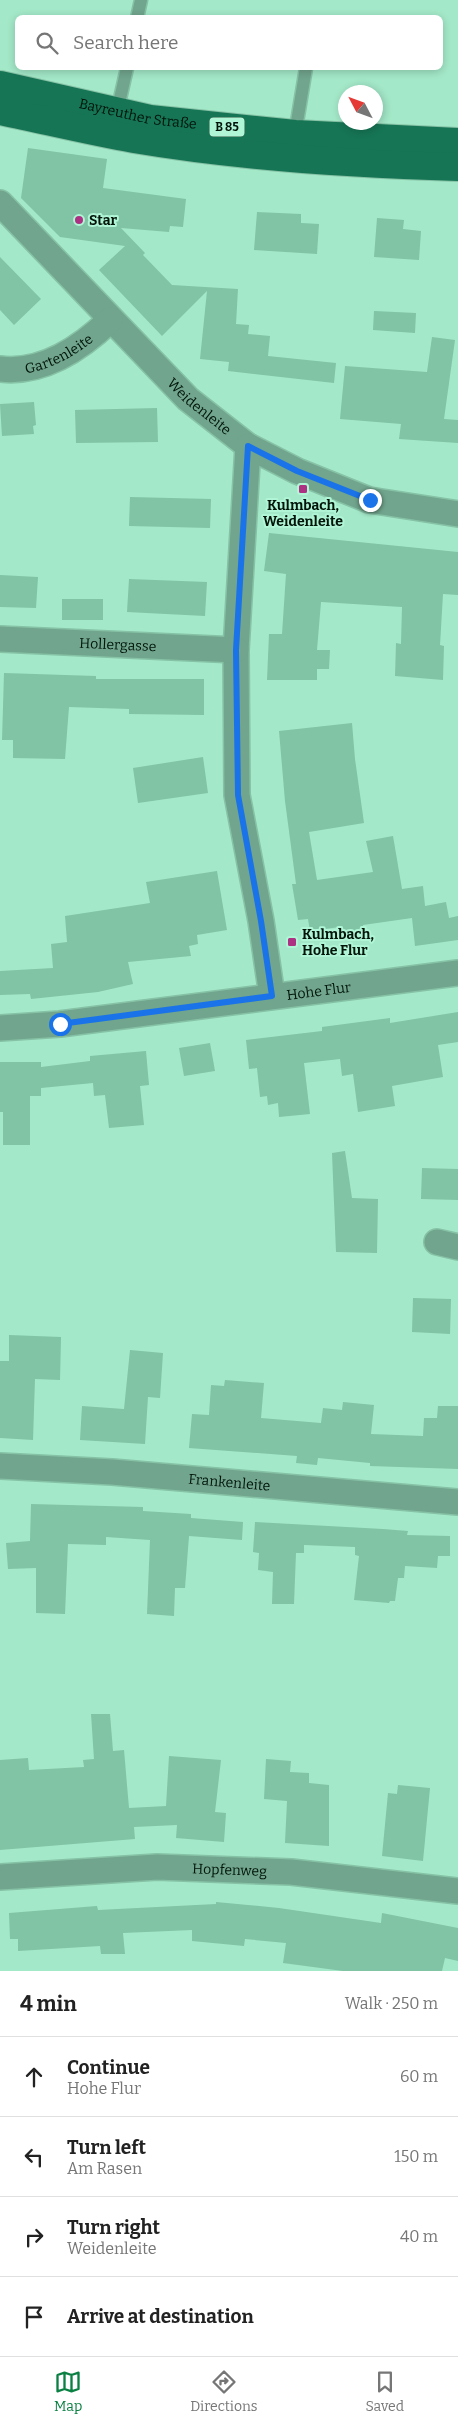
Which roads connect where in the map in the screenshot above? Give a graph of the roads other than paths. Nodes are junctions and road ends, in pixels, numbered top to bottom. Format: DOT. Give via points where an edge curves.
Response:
graph roads {
  1 [pos="141,0"];
  2 [pos="138,15"];
  3 [pos="127,70"];
  4 [pos="306,70"];
  5 [pos="0,85"];
  6 [pos="0,111"];
  7 [pos="117,112"];
  8 [pos="295,134"];
  9 [pos="458,142"];
  10 [pos="458,167"];
  11 [pos="0,203"];
  12 [pos="110,320"];
  13 [pos="0,369"];
  14 [pos="248,446"];
  15 [pos="458,514"];
  16 [pos="0,639"];
  17 [pos="236,650"];
  18 [pos="458,973"];
  19 [pos="272,996"];
  20 [pos="0,1028"];
  21 [pos="0,1466"];
  22 [pos="458,1502"];
  23 [pos="0,1877"];
  24 [pos="458,1891"];
  1 -- 2 [label="lane"];
  3 -- 7 [label="lane"];
  4 -- 8 [label="lane"];
  5 -- 7 [label="main road, Bayreuther Straße / B 85"];
  6 -- 10 [label="main road, Bayreuther Straße / B 85" via="134,139 256,154 366,164"];
  7 -- 8 [label="main road, Bayreuther Straße / B 85" via="150,119"];
  8 -- 9 [label="main road, Bayreuther Straße / B 85"];
  11 -- 12 [label="street, Weidenleite"];
  12 -- 13 [label="street, Gartenleite" via="91,338 43,364"];
  12 -- 14 [label="street, Weidenleite" via="188,399"];
  14 -- 15 [label="street, Weidenleite" via="297,471 370,500"];
  14 -- 17 [label="street"];
  16 -- 17 [label="street, Hollergasse"];
  17 -- 19 [label="street" via="238,795"];
  18 -- 19 [label="street, Hohe Flur"];
  19 -- 20 [label="street, Hohe Flur" via="60,1024"];
  21 -- 22 [label="street, Frankenleite" via="122,1473"];
  23 -- 24 [label="street, Hopfenweg" via="157,1867 290,1872"];
}
